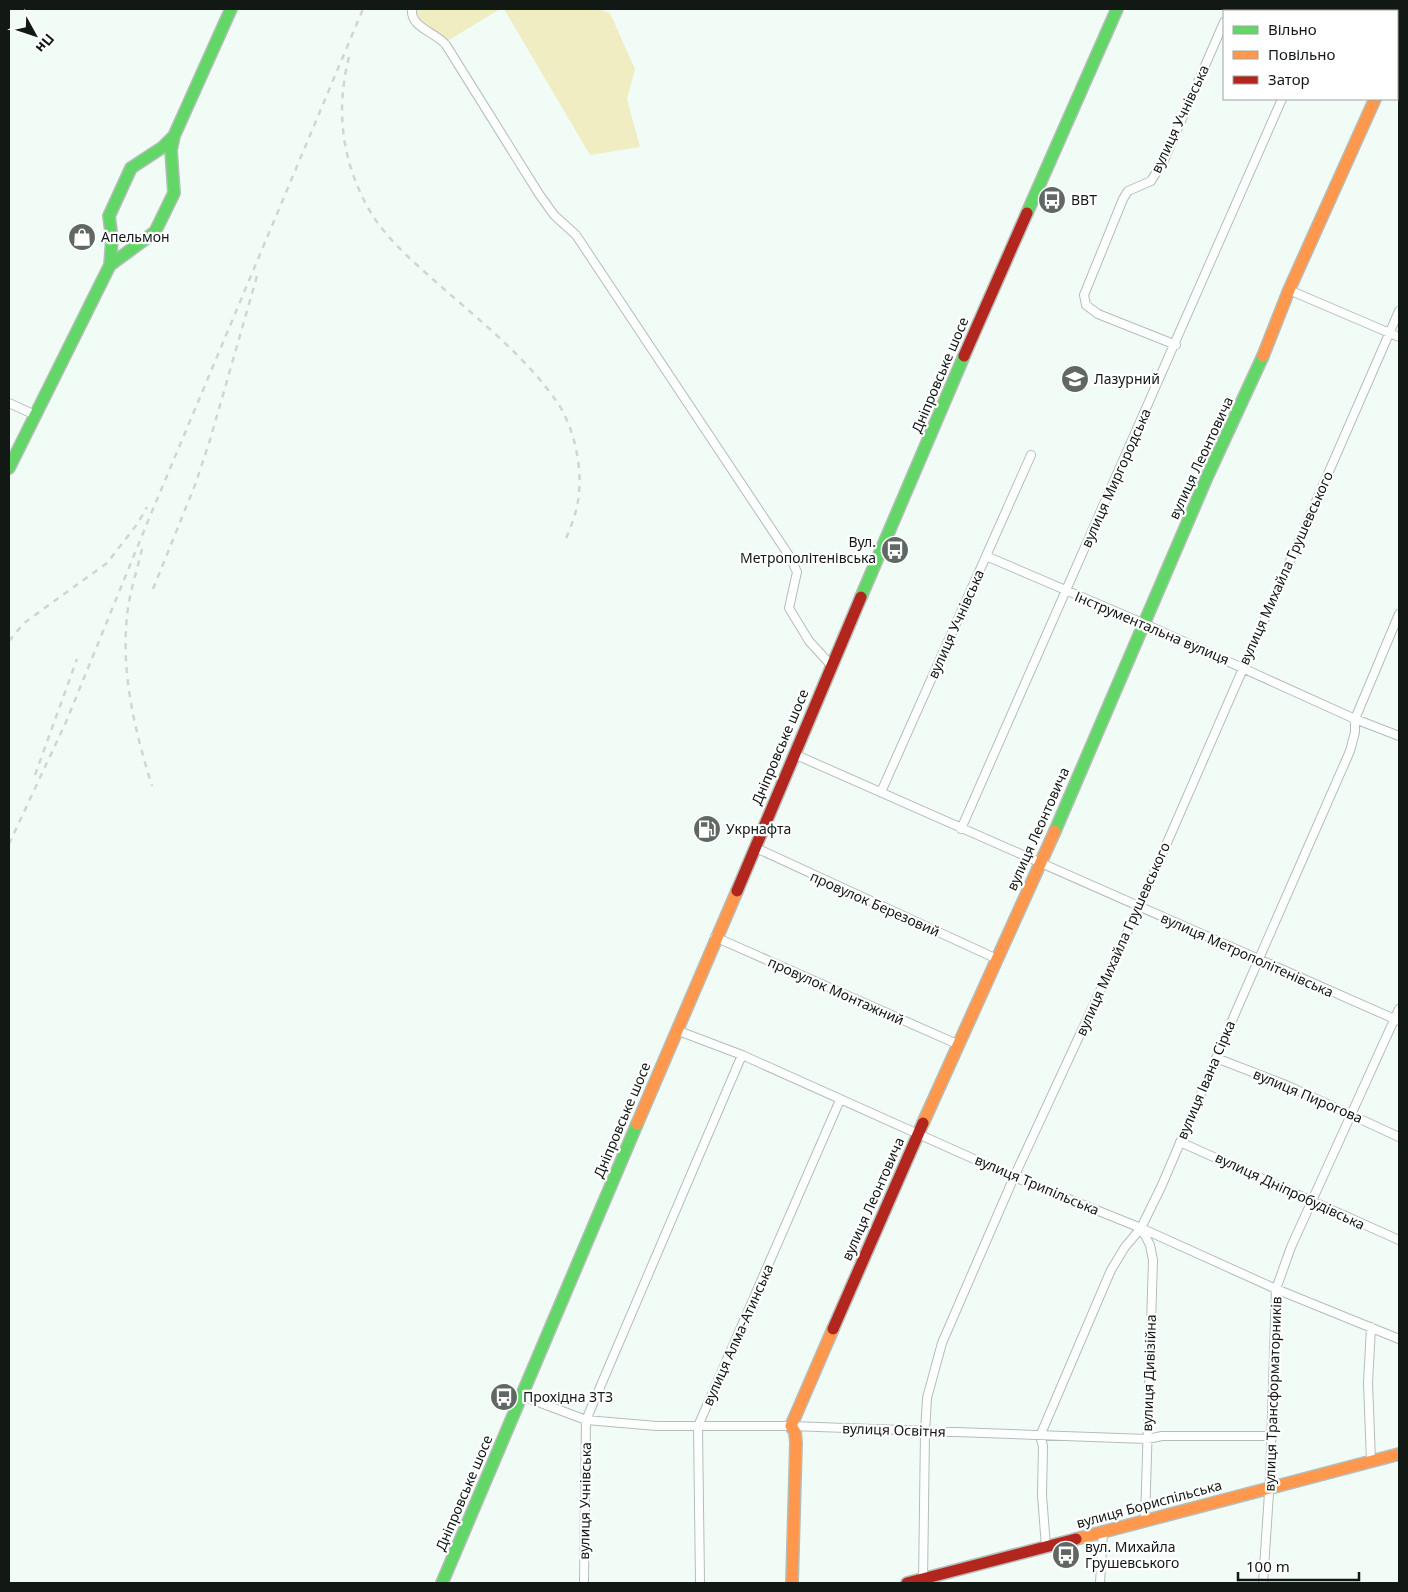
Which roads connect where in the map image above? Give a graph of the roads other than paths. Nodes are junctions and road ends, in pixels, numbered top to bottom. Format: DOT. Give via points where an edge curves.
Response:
graph roads {
  1 [pos="231,9"];
  2 [pos="412,9"];
  3 [pos="1118,9"];
  4 [pos="1223,24"];
  5 [pos="1282,100"];
  6 [pos="1376,100"];
  7 [pos="174,136"];
  8 [pos="110,265"];
  9 [pos="1289,290"];
  10 [pos="1399,311"];
  11 [pos="1389,332"];
  12 [pos="1399,336"];
  13 [pos="1176,344"];
  14 [pos="9,403"];
  15 [pos="35,415"];
  16 [pos="1031,455"];
  17 [pos="9,468"];
  18 [pos="986,556"];
  19 [pos="1066,591"];
  20 [pos="1399,614"];
  21 [pos="1145,624"];
  22 [pos="831,665"];
  23 [pos="1243,668"];
  24 [pos="1355,719"];
  25 [pos="1399,736"];
  26 [pos="794,754"];
  27 [pos="881,792"];
  28 [pos="961,829"];
  29 [pos="754,847"];
  30 [pos="1041,863"];
  31 [pos="1139,907"];
  32 [pos="715,937"];
  33 [pos="996,959"];
  34 [pos="1259,960"];
  35 [pos="1399,1009"];
  36 [pos="1397,1020"];
  37 [pos="676,1030"];
  38 [pos="957,1044"];
  39 [pos="742,1055"];
  40 [pos="1216,1058"];
  41 [pos="840,1100"];
  42 [pos="1353,1115"];
  43 [pos="918,1134"];
  44 [pos="1399,1137"];
  45 [pos="1180,1142"];
  46 [pos="1014,1176"];
  47 [pos="1312,1201"];
  48 [pos="1141,1228"];
  49 [pos="1399,1240"];
  50 [pos="1276,1289"];
  51 [pos="1370,1328"];
  52 [pos="1399,1339"];
  53 [pos="522,1396"];
  54 [pos="586,1420"];
  55 [pos="698,1426"];
  56 [pos="791,1426"];
  57 [pos="925,1432"];
  58 [pos="1040,1436"];
  59 [pos="1271,1436"];
  60 [pos="1147,1439"];
  61 [pos="1399,1454"];
  62 [pos="1370,1461"];
  63 [pos="1270,1488"];
  64 [pos="1145,1520"];
  65 [pos="1103,1532"];
  66 [pos="1046,1547"];
  67 [pos="923,1581"];
  68 [pos="442,1583"];
  69 [pos="584,1583"];
  70 [pos="700,1583"];
  71 [pos="792,1583"];
  72 [pos="907,1583"];
  73 [pos="1100,1583"];
  74 [pos="1263,1583"];
  1 -- 7 [label="street"];
  2 -- 22 [label="street" via="416,23 446,45 543,200 576,235 790,557 797,572 789,608 810,641"];
  3 -- 22 [label="street, Дніпровське шосе"];
  4 -- 13 [label="street, вулиця Учнівська" via="1164,160 1156,175 1144,186 1128,191 1084,294 1084,302 1098,314"];
  5 -- 13 [label="street, вулиця Миргородська"];
  6 -- 9 [label="street, вулиця Леонтовича"];
  7 -- 8 [label="street" via="131,168 109,216"];
  7 -- 8 [label="street" via="171,150 175,184 155,232"];
  8 -- 15 [label="street"];
  9 -- 11 [label="street"];
  9 -- 21 [label="street, вулиця Леонтовича" via="1257,372 1207,477"];
  10 -- 11 [label="street, вулиця Михайла Грушевського"];
  11 -- 12 [label="street"];
  11 -- 23 [label="street, вулиця Михайла Грушевського"];
  13 -- 19 [label="street, вулиця Миргородська"];
  14 -- 15 [label="street"];
  15 -- 17 [label="street"];
  16 -- 18 [label="street, вулиця Учнівська"];
  18 -- 19 [label="street, Інструментальна вулиця"];
  18 -- 27 [label="street, вулиця Учнівська"];
  19 -- 21 [label="street, Інструментальна вулиця"];
  19 -- 28 [label="street, вулиця Миргородська"];
  20 -- 24 [label="street, вулиця Івана Сірка"];
  21 -- 23 [label="street, Інструментальна вулиця"];
  21 -- 30 [label="street, вулиця Леонтовича"];
  22 -- 26 [label="street, Дніпровське шосе"];
  23 -- 24 [label="street, Інструментальна вулиця"];
  23 -- 31 [label="street, вулиця Михайла Грушевського"];
  24 -- 25 [label="street, Інструментальна вулиця"];
  24 -- 34 [label="street, вулиця Івана Сірка" via="1350,751"];
  26 -- 27 [label="street, вулиця Метрополітенівська"];
  26 -- 29 [label="street, Дніпровське шосе"];
  27 -- 28 [label="street, вулиця Метрополітенівська"];
  28 -- 30 [label="street, вулиця Метрополітенівська"];
  29 -- 32 [label="street, Дніпровське шосе"];
  29 -- 33 [label="street, провулок Березовий"];
  30 -- 31 [label="street, вулиця Метрополітенівська"];
  30 -- 33 [label="street, вулиця Леонтовича"];
  31 -- 34 [label="street, вулиця Метрополітенівська"];
  31 -- 46 [label="street, вулиця Михайла Грушевського"];
  32 -- 37 [label="street, Дніпровське шосе"];
  32 -- 38 [label="street, провулок Монтажний"];
  33 -- 38 [label="street, вулиця Леонтовича"];
  34 -- 36 [label="street, вулиця Метрополітенівська"];
  34 -- 40 [label="street, вулиця Івана Сірка"];
  35 -- 36 [label="street, вулиця Трансформаторників"];
  36 -- 42 [label="street, вулиця Трансформаторників"];
  37 -- 39 [label="street, вулиця Трипільська"];
  37 -- 53 [label="street, Дніпровське шосе"];
  38 -- 43 [label="street, вулиця Леонтовича"];
  39 -- 41 [label="street, вулиця Трипільська"];
  39 -- 54 [label="street"];
  40 -- 42 [label="street, вулиця Пирогова"];
  40 -- 45 [label="street, вулиця Івана Сірка"];
  41 -- 43 [label="street, вулиця Трипільська"];
  41 -- 55 [label="street, вулиця Алма-Атинська"];
  42 -- 44 [label="street, вулиця Пирогова"];
  42 -- 47 [label="street, вулиця Трансформаторників"];
  43 -- 46 [label="street, вулиця Трипільська"];
  43 -- 56 [label="street, вулиця Леонтовича"];
  45 -- 47 [label="street, вулиця Дніпробудівська"];
  45 -- 48 [label="street, вулиця Івана Сірка"];
  46 -- 48 [label="street, вулиця Трипільська"];
  46 -- 57 [label="street, вулиця Михайла Грушевського" via="942,1343 927,1398"];
  47 -- 49 [label="street, вулиця Дніпробудівська"];
  47 -- 50 [label="street, вулиця Трансформаторників"];
  48 -- 50 [label="street, вулиця Трипільська"];
  48 -- 58 [label="street, вулиця Івана Сірка" via="1111,1270"];
  48 -- 60 [label="street, вулиця Дивізійна" via="1153,1260"];
  50 -- 51 [label="street, вулиця Трипільська"];
  50 -- 59 [label="street, вулиця Трансформаторників"];
  51 -- 52 [label="street, вулиця Трипільська"];
  51 -- 62 [label="street"];
  53 -- 54 [label="street, вулиця Освітня"];
  53 -- 68 [label="street, Дніпровське шосе"];
  54 -- 55 [label="street, вулиця Освітня"];
  54 -- 69 [label="street, вулиця Учнівська"];
  55 -- 56 [label="street, вулиця Освітня"];
  55 -- 70 [label="street, вулиця Алма-Атинська"];
  56 -- 57 [label="street, вулиця Освітня"];
  56 -- 71 [label="street" via="796,1443"];
  57 -- 58 [label="street, вулиця Освітня"];
  57 -- 67 [label="street, вулиця Михайла Грушевського"];
  58 -- 60 [label="street, вулиця Освітня"];
  58 -- 66 [label="street" via="1044,1446 1042,1494"];
  59 -- 60 [label="street, вулиця Освітня" via="1156,1436"];
  59 -- 63 [label="street, вулиця Трансформаторників"];
  60 -- 64 [label="street, вулиця Дивізійна"];
  61 -- 62 [label="street, вулиця Бориспільська"];
  62 -- 63 [label="street, вулиця Бориспільська"];
  63 -- 64 [label="street, вулиця Бориспільська"];
  63 -- 74 [label="street, вулиця Трансформаторників"];
  64 -- 65 [label="street, вулиця Бориспільська"];
  65 -- 66 [label="street, вулиця Бориспільська"];
  65 -- 73 [label="street"];
  66 -- 67 [label="street, вулиця Бориспільська"];
  67 -- 72 [label="street, вулиця Бориспільська"];
}
